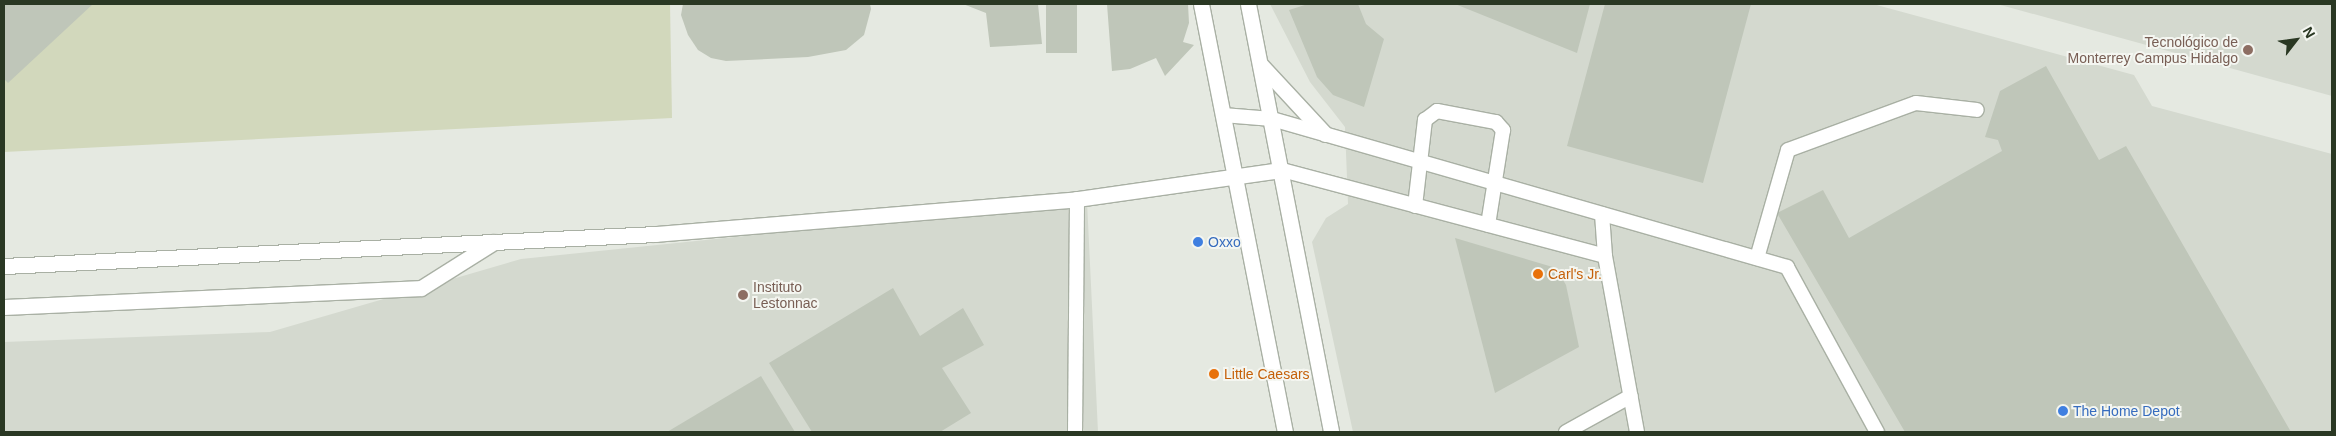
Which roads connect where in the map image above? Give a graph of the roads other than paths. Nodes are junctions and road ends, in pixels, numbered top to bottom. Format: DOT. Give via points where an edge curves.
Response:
graph roads {
  1 [pos="1201,4"];
  2 [pos="1248,4"];
  3 [pos="1261,65"];
  4 [pos="1977,110"];
  5 [pos="1223,115"];
  6 [pos="1272,119"];
  7 [pos="1324,134"];
  8 [pos="1420,162"];
  9 [pos="1282,170"];
  10 [pos="1235,175"];
  11 [pos="1495,183"];
  12 [pos="1077,198"];
  13 [pos="1416,206"];
  14 [pos="1602,214"];
  15 [pos="1488,225"];
  16 [pos="494,242"];
  17 [pos="1605,256"];
  18 [pos="1757,258"];
  19 [pos="4,266"];
  20 [pos="4,307"];
  21 [pos="1631,396"];
  22 [pos="1075,432"];
  23 [pos="1285,432"];
  24 [pos="1331,432"];
  25 [pos="1566,432"];
  26 [pos="1637,432"];
  27 [pos="1877,432"];
  1 -- 5 [label="street"];
  2 -- 3 [label="street"];
  3 -- 6 [label="street"];
  3 -- 7 [label="street"];
  4 -- 18 [label="lane" via="1916,103 1788,150"];
  5 -- 6 [label="lane"];
  5 -- 10 [label="street"];
  6 -- 7 [label="lane"];
  6 -- 9 [label="street"];
  7 -- 8 [label="lane"];
  8 -- 11 [label="lane"];
  8 -- 11 [label="lane" via="1425,120 1437,112 1496,122 1503,130"];
  8 -- 13 [label="lane"];
  9 -- 10 [label="street"];
  9 -- 13 [label="lane"];
  9 -- 24 [label="street"];
  10 -- 12 [label="street"];
  10 -- 23 [label="street"];
  11 -- 14 [label="lane"];
  11 -- 15 [label="lane"];
  12 -- 16 [label="street" via="655,234"];
  12 -- 22 [label="lane"];
  13 -- 15 [label="lane"];
  14 -- 17 [label="lane"];
  14 -- 18 [label="lane"];
  15 -- 17 [label="lane"];
  16 -- 19 [label="street"];
  16 -- 20 [label="street" via="421,288"];
  17 -- 21 [label="lane"];
  18 -- 27 [label="lane" via="1787,266"];
  21 -- 25 [label="lane"];
  21 -- 26 [label="lane"];
}
